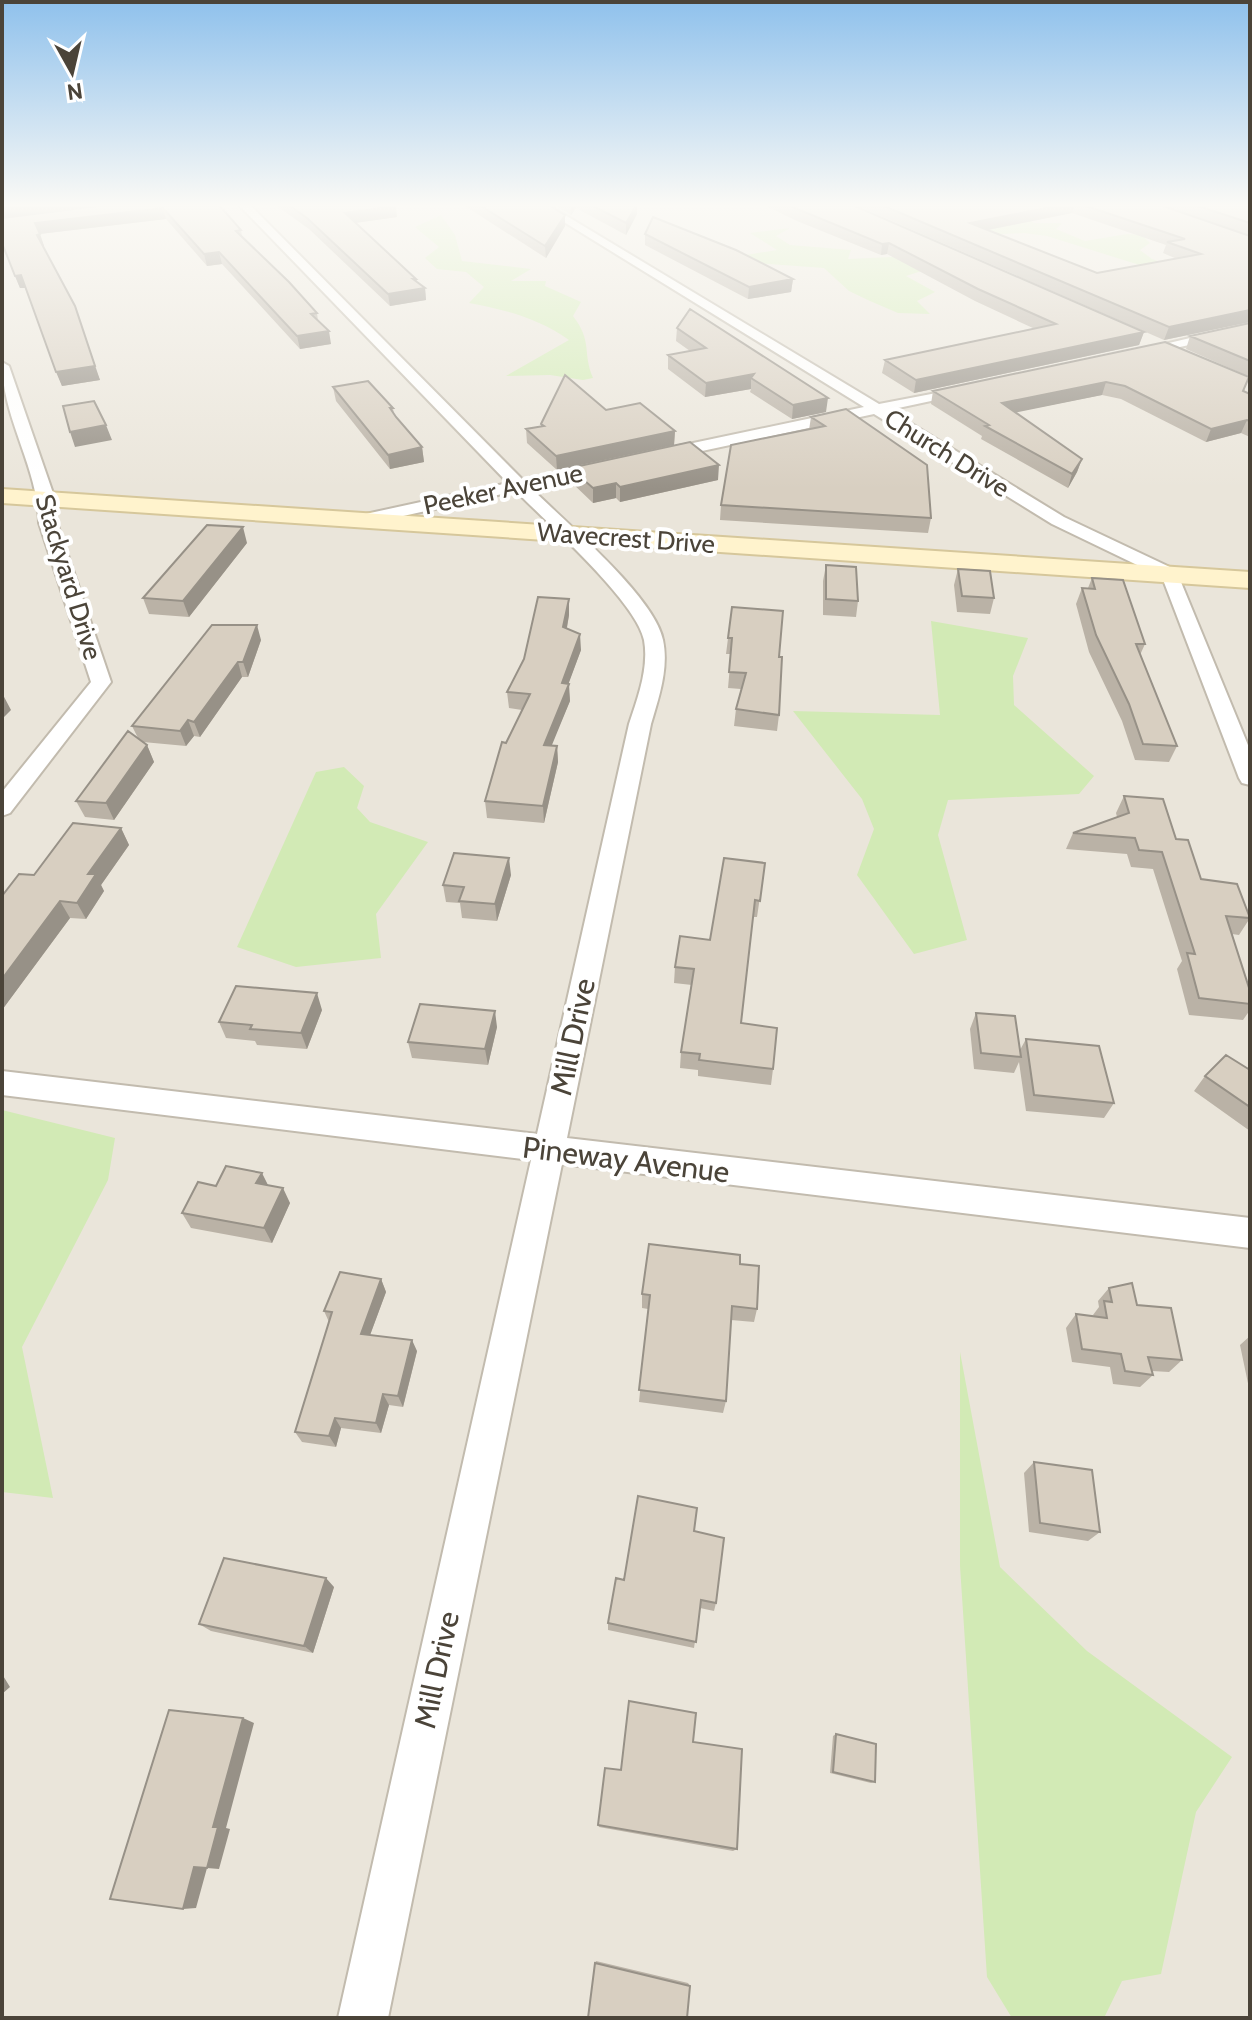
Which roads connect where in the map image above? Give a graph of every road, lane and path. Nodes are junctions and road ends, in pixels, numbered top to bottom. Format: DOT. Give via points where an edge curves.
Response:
graph roads {
  1 [pos="336,300"];
  2 [pos="699,300"];
  3 [pos="1250,328"];
  4 [pos="1154,343"];
  5 [pos="1117,356"];
  6 [pos="1187,357"];
  7 [pos="2,366"];
  8 [pos="982,386"];
  9 [pos="878,409"];
  10 [pos="516,486"];
  11 [pos="2,496"];
  12 [pos="47,499"];
  13 [pos="367,519"];
  14 [pos="565,534"];
  15 [pos="1170,574"];
  16 [pos="1250,580"];
  17 [pos="1250,778"];
  18 [pos="2,808"];
  19 [pos="2,1083"];
  20 [pos="548,1150"];
  21 [pos="1250,1233"];
  22 [pos="363,2018"];
  1 -- 10 [label="street, Mill Drive"];
  2 -- 9 [label="street, Church Drive"];
  3 -- 4 [label="street"];
  4 -- 5 [label="street"];
  4 -- 6 [label="street"];
  7 -- 12 [label="street, Stackyard Drive"];
  8 -- 9 [label="street, Peeker Avenue"];
  9 -- 10 [label="street, Peeker Avenue"];
  9 -- 15 [label="street, Church Drive" via="1053,520"];
  10 -- 13 [label="street, Peeker Avenue"];
  10 -- 14 [label="street, Mill Drive"];
  11 -- 12 [label="street, Wavecrest Drive"];
  12 -- 13 [label="street, Wavecrest Drive"];
  12 -- 18 [label="street, Stackyard Drive" via="48,523 101,682"];
  13 -- 14 [label="street, Wavecrest Drive"];
  14 -- 15 [label="street, Wavecrest Drive"];
  14 -- 20 [label="street, Mill Drive" via="631,599 650,627 653,681"];
  15 -- 16 [label="street, Wavecrest Drive"];
  15 -- 17 [label="street"];
  19 -- 20 [label="street, Pineway Avenue"];
  20 -- 21 [label="street, Pineway Avenue"];
  20 -- 22 [label="street, Mill Drive"];
}
